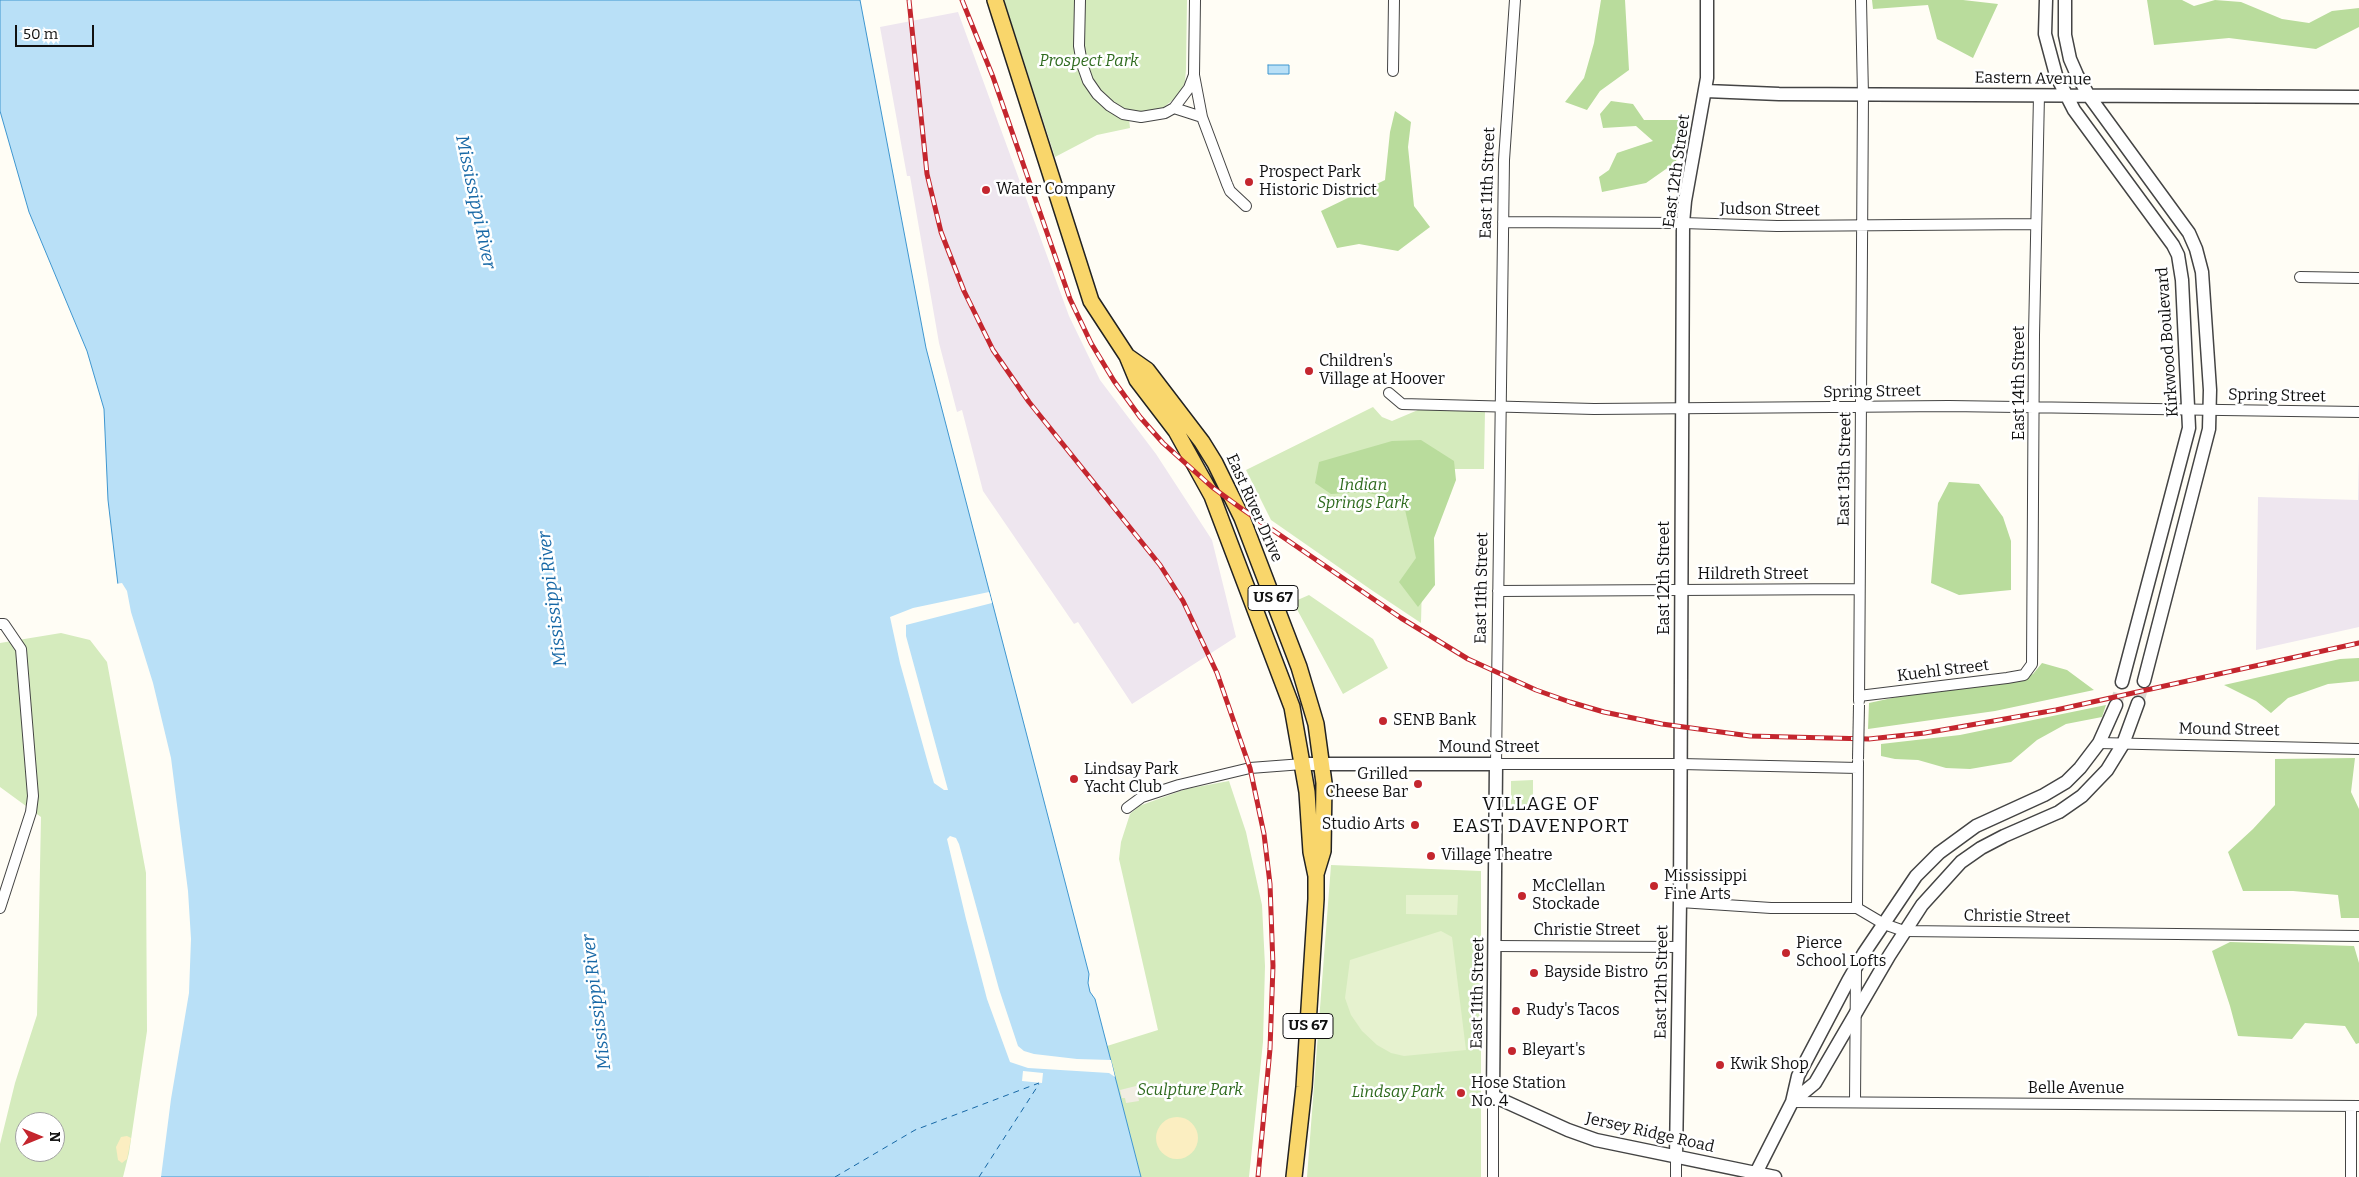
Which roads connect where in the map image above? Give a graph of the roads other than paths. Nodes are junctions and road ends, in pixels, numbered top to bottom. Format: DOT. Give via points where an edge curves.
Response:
graph roads {
  1 [pos="995,0"];
  2 [pos="1080,0"];
  3 [pos="1195,0"];
  4 [pos="1394,0"];
  5 [pos="1515,0"];
  6 [pos="1707,0"];
  7 [pos="1862,0"];
  8 [pos="2046,0"];
  9 [pos="2066,0"];
  10 [pos="1393,71"];
  11 [pos="1194,75"];
  12 [pos="1706,91"];
  13 [pos="2039,94"];
  14 [pos="1863,95"];
  15 [pos="2066,95"];
  16 [pos="2089,96"];
  17 [pos="2359,98"];
  18 [pos="1174,108"];
  19 [pos="1202,117"];
  20 [pos="1246,206"];
  21 [pos="1503,222"];
  22 [pos="1683,223"];
  23 [pos="2036,224"];
  24 [pos="1862,226"];
  25 [pos="2300,277"];
  26 [pos="2359,278"];
  27 [pos="1128,356"];
  28 [pos="1389,392"];
  29 [pos="1500,406"];
  30 [pos="1861,407"];
  31 [pos="2035,408"];
  32 [pos="1683,409"];
  33 [pos="2190,409"];
  34 [pos="2210,409"];
  35 [pos="2359,412"];
  36 [pos="1858,589"];
  37 [pos="1682,590"];
  38 [pos="1498,591"];
  39 [pos="2,624"];
  40 [pos="2028,670"];
  41 [pos="2144,680"];
  42 [pos="2122,682"];
  43 [pos="1859,700"];
  44 [pos="2138,703"];
  45 [pos="2116,704"];
  46 [pos="2099,743"];
  47 [pos="2124,744"];
  48 [pos="2359,749"];
  49 [pos="1304,764"];
  50 [pos="1322,764"];
  51 [pos="1496,764"];
  52 [pos="1681,764"];
  53 [pos="1858,764"];
  54 [pos="1127,808"];
  55 [pos="1316,876"];
  56 [pos="1680,902"];
  57 [pos="0,908"];
  58 [pos="1857,908"];
  59 [pos="1884,924"];
  60 [pos="1904,931"];
  61 [pos="2359,936"];
  62 [pos="1495,946"];
  63 [pos="1679,947"];
  64 [pos="1856,967"];
  65 [pos="1856,1013"];
  66 [pos="1493,1096"];
  67 [pos="1792,1102"];
  68 [pos="1855,1102"];
  69 [pos="2355,1106"];
  70 [pos="1676,1157"];
  71 [pos="1756,1173"];
  72 [pos="1294,1177"];
  73 [pos="1493,1177"];
  74 [pos="1676,1177"];
  75 [pos="1776,1177"];
  76 [pos="2351,1177"];
  1 -- 27 [label="main road, East River Drive / US 67" via="1091,301"];
  2 -- 18 [label="street" via="1082,64 1097,94 1124,114 1156,116"];
  3 -- 11 [label="street"];
  4 -- 10 [label="street"];
  5 -- 21 [label="street, East 11th Street"];
  6 -- 12 [label="street, East 12th Street"];
  7 -- 14 [label="street, East 13th Street"];
  8 -- 15 [label="street, Kirkwood Boulevard" via="2048,52"];
  9 -- 16 [label="street" via="2065,35 2070,59"];
  11 -- 18 [label="street" via="1185,95"];
  11 -- 19 [label="street"];
  12 -- 14 [label="street, Eastern Avenue"];
  12 -- 22 [label="street, East 12th Street"];
  13 -- 14 [label="street, Eastern Avenue"];
  13 -- 15 [label="street, Eastern Avenue"];
  13 -- 23 [label="street, East 14th Street"];
  14 -- 24 [label="street, East 13th Street"];
  15 -- 16 [label="street, Eastern Avenue"];
  15 -- 33 [label="street, Kirkwood Boulevard" via="2178,255"];
  16 -- 17 [label="street, Eastern Avenue"];
  16 -- 34 [label="street" via="2182,222 2196,249 2202,272"];
  18 -- 19 [label="street"];
  19 -- 20 [label="street" via="1230,191"];
  21 -- 22 [label="street, Judson Street"];
  21 -- 29 [label="street, East 11th Street"];
  22 -- 24 [label="street, Judson Street"];
  22 -- 32 [label="street, East 12th Street"];
  23 -- 24 [label="street, Judson Street"];
  23 -- 31 [label="street, East 14th Street"];
  24 -- 30 [label="street, East 13th Street"];
  25 -- 26 [label="street"];
  27 -- 49 [label="main road, East River Drive / US 67" via="1137,380 1176,431 1212,496 1292,707"];
  27 -- 50 [label="main road, East River Drive / US 67" via="1147,370 1202,442 1239,511 1299,667 1316,724"];
  28 -- 29 [label="street, Spring Street" via="1402,404"];
  29 -- 32 [label="street, Spring Street"];
  29 -- 38 [label="street, East 11th Street"];
  30 -- 31 [label="street, Spring Street"];
  30 -- 32 [label="street, Spring Street"];
  30 -- 36 [label="street, East 13th Street"];
  31 -- 33 [label="street, Spring Street"];
  31 -- 40 [label="street, East 14th Street" via="2033,651"];
  32 -- 37 [label="street, East 12th Street"];
  33 -- 34 [label="street, Spring Street"];
  33 -- 42 [label="street, Kirkwood Boulevard" via="2184,450"];
  34 -- 35 [label="street, Spring Street"];
  34 -- 41 [label="street" via="2210,429"];
  36 -- 37 [label="street, Hildreth Street"];
  36 -- 43 [label="street, East 13th Street"];
  37 -- 38 [label="street, Hildreth Street"];
  37 -- 52 [label="street, East 12th Street"];
  38 -- 51 [label="street, East 11th Street"];
  39 -- 57 [label="street" via="21,649 33,796 31,812"];
  40 -- 43 [label="street, Kuehl Street" via="2024,675"];
  43 -- 53 [label="street, East 13th Street, bridge"];
  44 -- 47 [label="street"];
  45 -- 46 [label="street"];
  46 -- 47 [label="street, Mound Street"];
  46 -- 59 [label="street" via="2066,782 1976,826 1939,853 1916,876"];
  47 -- 48 [label="street, Mound Street"];
  47 -- 60 [label="street" via="2107,770 2082,796 2058,812 1981,848 1961,862 1922,905"];
  49 -- 50 [label="street, Mound Street"];
  49 -- 54 [label="street, Mound Street" via="1250,768 1178,785 1142,797"];
  49 -- 55 [label="main road, East River Drive / US 67"];
  50 -- 51 [label="street, Mound Street"];
  50 -- 55 [label="main road, East River Drive / US 67" via="1325,822 1323,851"];
  51 -- 52 [label="street, Mound Street"];
  51 -- 62 [label="street, East 11th Street"];
  52 -- 53 [label="street, Mound Street"];
  52 -- 56 [label="street, East 12th Street"];
  53 -- 58 [label="street, East 13th Street"];
  55 -- 72 [label="main road, East River Drive / US 67" via="1305,1068"];
  56 -- 58 [label="street" via="1771,908"];
  56 -- 63 [label="street, East 12th Street"];
  58 -- 59 [label="street, Christie Street"];
  59 -- 60 [label="street, Christie Street"];
  59 -- 64 [label="street"];
  60 -- 61 [label="street, Christie Street"];
  60 -- 65 [label="street"];
  62 -- 63 [label="street, Christie Street"];
  62 -- 66 [label="street, East 11th Street"];
  63 -- 70 [label="street, East 12th Street"];
  64 -- 65 [label="street"];
  64 -- 67 [label="street" via="1798,1076"];
  65 -- 67 [label="street" via="1815,1083"];
  65 -- 68 [label="street"];
  66 -- 70 [label="street, Jersey Ridge Road" via="1596,1140"];
  66 -- 73 [label="street, East 11th Street"];
  67 -- 68 [label="street, Belle Avenue"];
  67 -- 71 [label="street"];
  68 -- 69 [label="street, Belle Avenue"];
  69 -- 76 [label="street"];
  70 -- 71 [label="street, Jersey Ridge Road"];
  70 -- 74 [label="street"];
  71 -- 75 [label="street, Jersey Ridge Road"];
}
